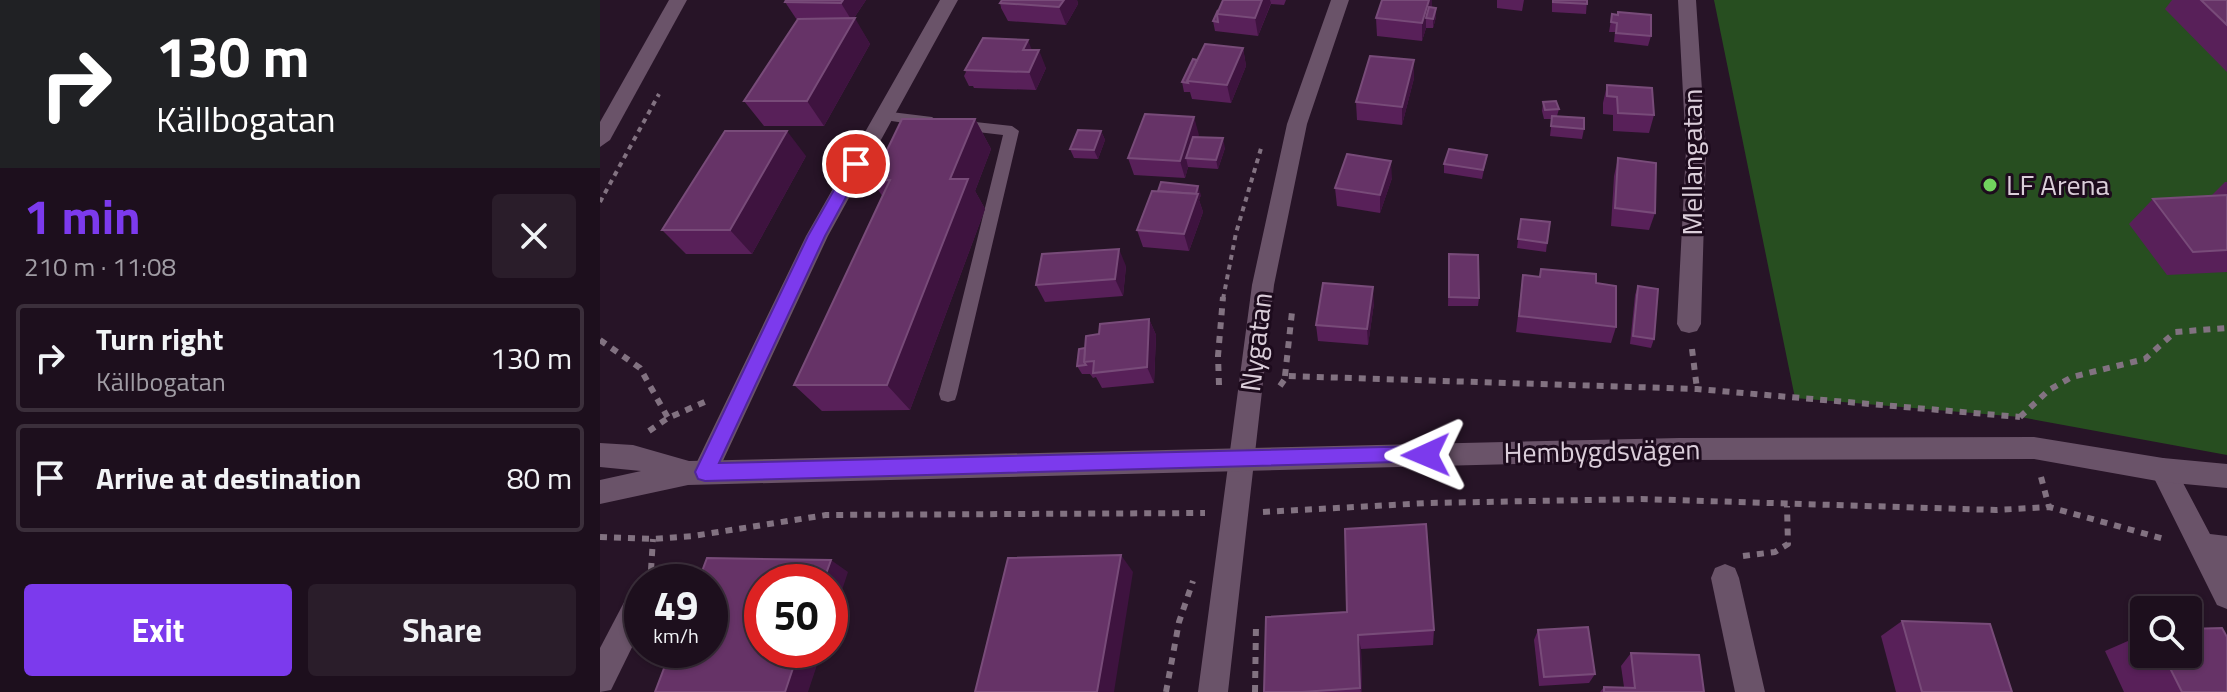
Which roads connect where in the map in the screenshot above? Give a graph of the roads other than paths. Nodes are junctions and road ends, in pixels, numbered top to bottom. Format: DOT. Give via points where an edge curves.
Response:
graph roads {
  1 [pos="678,0"];
  2 [pos="949,0"];
  3 [pos="1340,0"];
  4 [pos="1687,0"];
  5 [pos="883,116"];
  6 [pos="600,140"];
  7 [pos="1689,324"];
  8 [pos="948,394"];
  9 [pos="600,455"];
  10 [pos="2163,470"];
  11 [pos="696,473"];
  12 [pos="2227,476"];
  13 [pos="600,492"];
  14 [pos="2215,548"];
  15 [pos="1725,578"];
  16 [pos="2227,595"];
  17 [pos="624,632"];
  18 [pos="600,679"];
  19 [pos="1213,692"];
  20 [pos="1750,692"];
  1 -- 6 [label="street"];
  2 -- 5 [label="street"];
  3 -- 19 [label="street, Nygatan" via="1297,124 1263,285"];
  4 -- 7 [label="street, Mellangatan" via="1696,150"];
  5 -- 8 [label="lane" via="1012,131"];
  5 -- 11 [label="street"];
  9 -- 11 [label="street, Hembygdsvägen" via="633,457"];
  10 -- 11 [label="street, Hembygdsvägen" via="2034,448 1679,449"];
  10 -- 12 [label="street, Hembygdsvägen"];
  10 -- 14 [label="street"];
  11 -- 13 [label="street, Hembygdsvägen"];
  14 -- 16 [label="street"];
  15 -- 20 [label="street"];
  17 -- 18 [label="street"];
}
